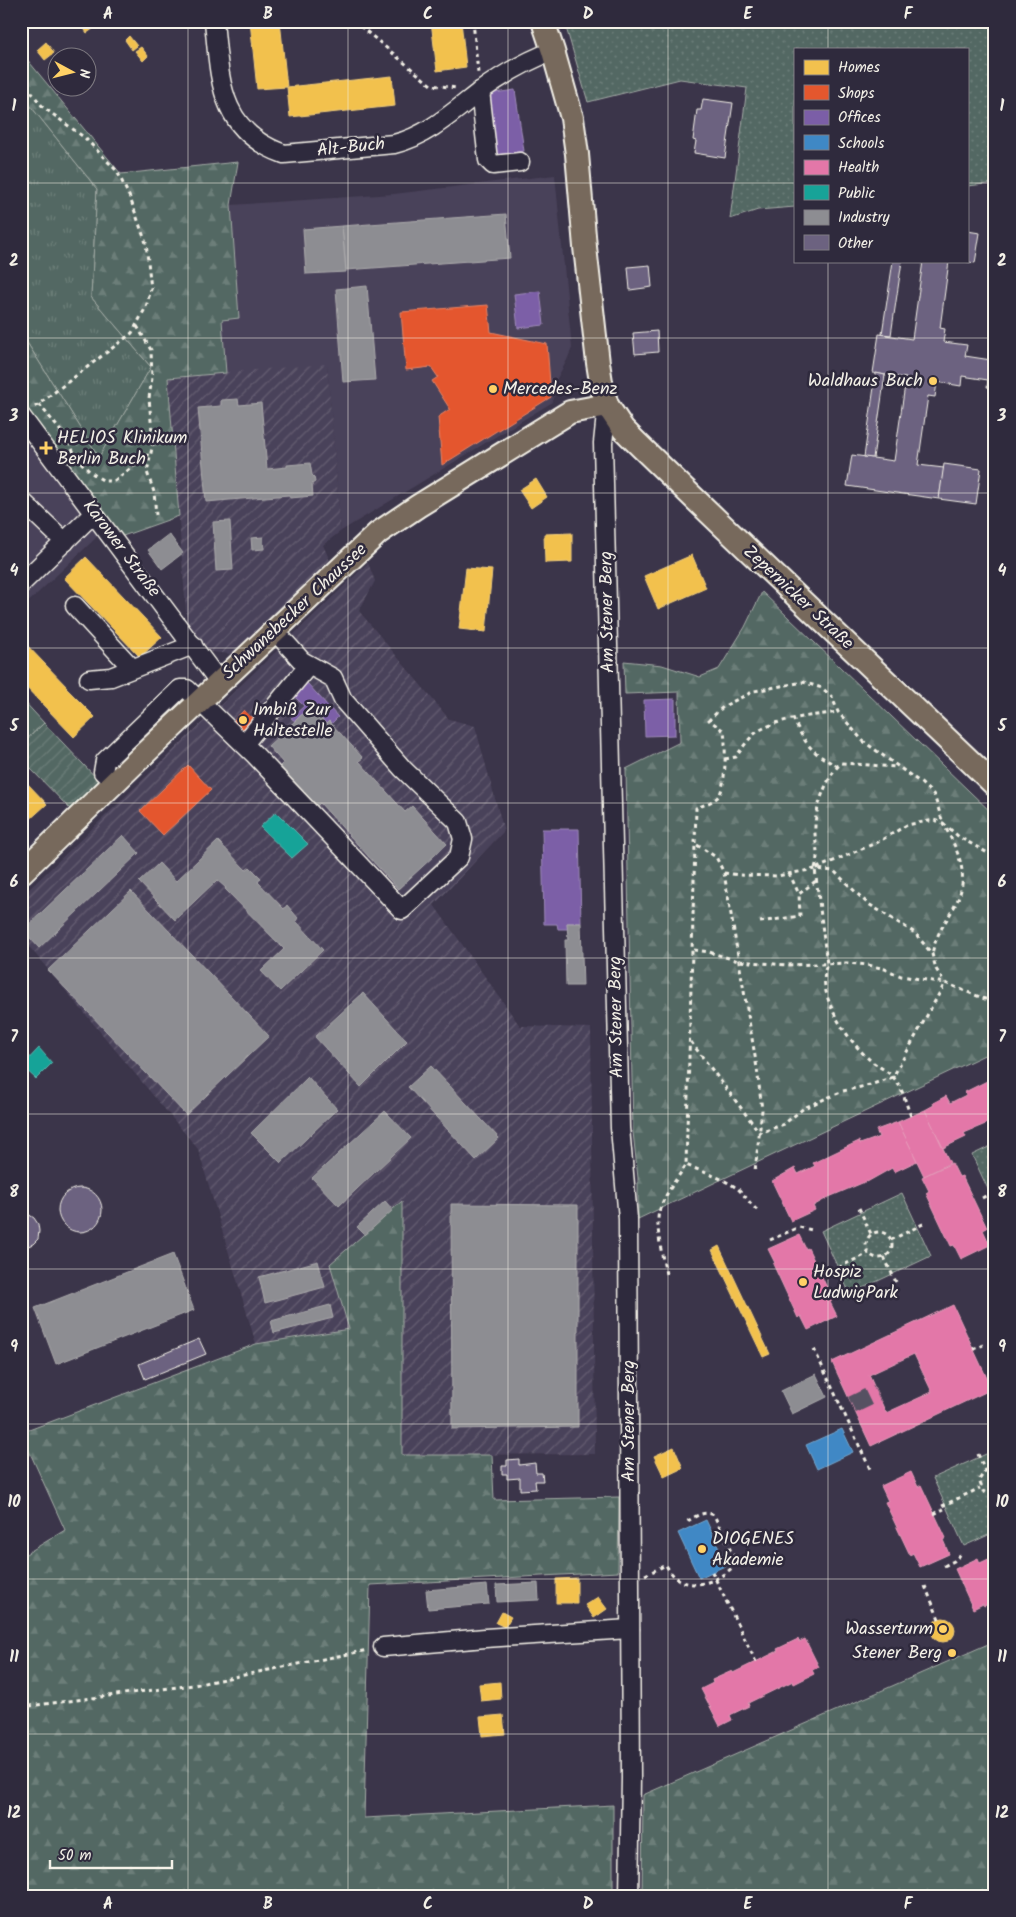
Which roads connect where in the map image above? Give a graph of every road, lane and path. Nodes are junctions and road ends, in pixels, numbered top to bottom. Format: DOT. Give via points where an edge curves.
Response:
graph roads {
  1 [pos="214,21"];
  2 [pos="354,21"];
  3 [pos="473,21"];
  4 [pos="543,21"];
  5 [pos="553,50"];
  6 [pos="21,79"];
  7 [pos="480,91"];
  8 [pos="520,162"];
  9 [pos="137,326"];
  10 [pos="39,404"];
  11 [pos="607,405"];
  12 [pos="22,419"];
  13 [pos="151,453"];
  14 [pos="21,500"];
  15 [pos="94,513"];
  16 [pos="156,515"];
  17 [pos="65,542"];
  18 [pos="21,584"];
  19 [pos="74,606"];
  20 [pos="275,632"];
  21 [pos="193,645"];
  22 [pos="309,665"];
  23 [pos="132,668"];
  24 [pos="90,679"];
  25 [pos="220,683"];
  26 [pos="201,701"];
  27 [pos="838,712"];
  28 [pos="793,718"];
  29 [pos="244,744"];
  30 [pos="725,759"];
  31 [pos="838,766"];
  32 [pos="897,767"];
  33 [pos="995,785"];
  34 [pos="943,823"];
  35 [pos="696,845"];
  36 [pos="995,857"];
  37 [pos="815,869"];
  38 [pos="21,873"];
  39 [pos="724,873"];
  40 [pos="789,873"];
  41 [pos="817,880"];
  42 [pos="800,894"];
  43 [pos="760,922"];
  44 [pos="694,950"];
  45 [pos="932,954"];
  46 [pos="738,961"];
  47 [pos="827,964"];
  48 [pos="945,983"];
  49 [pos="995,998"];
  50 [pos="690,1041"];
  51 [pos="893,1077"];
  52 [pos="911,1116"];
  53 [pos="760,1133"];
  54 [pos="686,1165"];
  55 [pos="755,1171"];
  56 [pos="995,1192"];
  57 [pos="982,1198"];
  58 [pos="859,1208"];
  59 [pos="757,1210"];
  60 [pos="926,1223"];
  61 [pos="812,1230"];
  62 [pos="871,1234"];
  63 [pos="770,1240"];
  64 [pos="891,1240"];
  65 [pos="869,1252"];
  66 [pos="884,1256"];
  67 [pos="831,1271"];
  68 [pos="666,1274"];
  69 [pos="896,1282"];
  70 [pos="983,1345"];
  71 [pos="814,1349"];
  72 [pos="973,1349"];
  73 [pos="978,1454"];
  74 [pos="995,1469"];
  75 [pos="871,1471"];
  76 [pos="985,1471"];
  77 [pos="980,1488"];
  78 [pos="995,1495"];
  79 [pos="934,1514"];
  80 [pos="686,1522"];
  81 [pos="963,1552"];
  82 [pos="944,1566"];
  83 [pos="712,1572"];
  84 [pos="630,1577"];
  85 [pos="715,1579"];
  86 [pos="924,1586"];
  87 [pos="939,1619"];
  88 [pos="630,1629"];
  89 [pos="383,1648"];
  90 [pos="756,1662"];
  91 [pos="21,1707"];
  92 [pos="629,1896"];
  1 -- 7 [label="street, Alt-Buch" via="220,78 228,106 245,130 284,154 406,141 434,127"];
  2 -- 7 [label="path" via="432,85"];
  3 -- 7 [label="path"];
  4 -- 5 [label="main road"];
  5 -- 7 [label="street, Alt-Buch" via="519,66"];
  5 -- 11 [label="main road" via="572,118 598,363"];
  6 -- 9 [label="path" via="43,106 85,138 117,171 130,198 146,243 151,289"];
  7 -- 8 [label="street" via="488,160 493,166"];
  9 -- 10 [label="path"];
  9 -- 13 [label="path" via="151,350"];
  10 -- 12 [label="path"];
  10 -- 13 [label="path" via="68,440 76,457 104,481 114,481"];
  11 -- 20 [label="main road, Schwanebecker Chaussee" via="566,414 391,524 341,567"];
  11 -- 33 [label="main road, Zepernicker Straße" via="636,442"];
  11 -- 84 [label="street, Am Stener Berg" via="603,443 620,1128 628,1219"];
  12 -- 15 [label="street, Karower Straße"];
  13 -- 16 [label="path" via="147,472 154,492"];
  14 -- 17 [label="street"];
  15 -- 17 [label="street"];
  15 -- 21 [label="street, Karower Straße"];
  17 -- 18 [label="street"];
  19 -- 23 [label="street"];
  20 -- 22 [label="street"];
  20 -- 25 [label="main road, Schwanebecker Chaussee"];
  21 -- 23 [label="street"];
  21 -- 25 [label="street, Karower Straße"];
  22 -- 29 [label="street"];
  22 -- 29 [label="street" via="332,678 343,700 403,768 458,822 463,839 459,857 402,910"];
  23 -- 24 [label="street" via="111,677"];
  25 -- 26 [label="main road, Schwanebecker Chaussee"];
  26 -- 29 [label="street"];
  26 -- 38 [label="main road, Schwanebecker Chaussee"];
  27 -- 28 [label="path"];
  27 -- 30 [label="path" via="832,697 822,688 803,682 754,690 724,706 709,720 724,731"];
  27 -- 32 [label="path" via="863,741"];
  28 -- 30 [label="path" via="761,729 736,757"];
  28 -- 31 [label="path" via="810,749"];
  30 -- 35 [label="path" via="719,795 696,808"];
  31 -- 32 [label="path"];
  31 -- 37 [label="path" via="818,807 815,826 819,856"];
  32 -- 34 [label="path" via="934,795"];
  34 -- 36 [label="path" via="959,837"];
  34 -- 37 [label="path" via="934,820 907,825 878,842"];
  34 -- 45 [label="path" via="955,845 963,886 936,938"];
  35 -- 39 [label="path" via="716,857"];
  35 -- 44 [label="path"];
  37 -- 40 [label="path"];
  37 -- 41 [label="path"];
  37 -- 45 [label="path" via="834,872 867,904 915,933"];
  39 -- 40 [label="path" via="777,876"];
  39 -- 46 [label="path"];
  40 -- 42 [label="path"];
  41 -- 42 [label="path"];
  41 -- 47 [label="path"];
  42 -- 43 [label="path" via="800,916"];
  44 -- 46 [label="path"];
  44 -- 50 [label="path"];
  45 -- 48 [label="path"];
  46 -- 47 [label="path"];
  46 -- 53 [label="path" via="757,1068 762,1110"];
  47 -- 48 [label="path" via="868,964 901,976"];
  47 -- 51 [label="path" via="823,974 839,1025 852,1043"];
  48 -- 49 [label="path" via="985,999"];
  48 -- 51 [label="path"];
  50 -- 53 [label="path"];
  50 -- 54 [label="path"];
  51 -- 52 [label="path" via="904,1094"];
  51 -- 53 [label="path" via="843,1091 804,1108 784,1124"];
  53 -- 55 [label="path"];
  54 -- 59 [label="path" via="738,1189"];
  54 -- 68 [label="path" via="658,1214"];
  56 -- 57 [label="path"];
  58 -- 62 [label="path"];
  60 -- 64 [label="path"];
  61 -- 63 [label="path" via="800,1228"];
  62 -- 64 [label="path" via="883,1232"];
  62 -- 65 [label="path" via="867,1241"];
  64 -- 66 [label="path" via="890,1252"];
  65 -- 66 [label="path" via="874,1257"];
  65 -- 67 [label="path"];
  66 -- 69 [label="path"];
  70 -- 72 [label="path"];
  71 -- 75 [label="path"];
  73 -- 76 [label="path"];
  74 -- 76 [label="path"];
  76 -- 77 [label="path" via="980,1477"];
  77 -- 78 [label="path" via="986,1494"];
  77 -- 79 [label="path"];
  80 -- 85 [label="path" via="707,1512 714,1515 735,1560 729,1571"];
  81 -- 82 [label="path"];
  83 -- 85 [label="path"];
  84 -- 85 [label="path" via="642,1577 666,1565 671,1575 693,1585"];
  84 -- 88 [label="street, Am Stener Berg"];
  85 -- 90 [label="path"];
  86 -- 87 [label="path"];
  88 -- 89 [label="street"];
  88 -- 92 [label="street, Am Stener Berg"];
  89 -- 91 [label="path" via="194,1685"];
}
